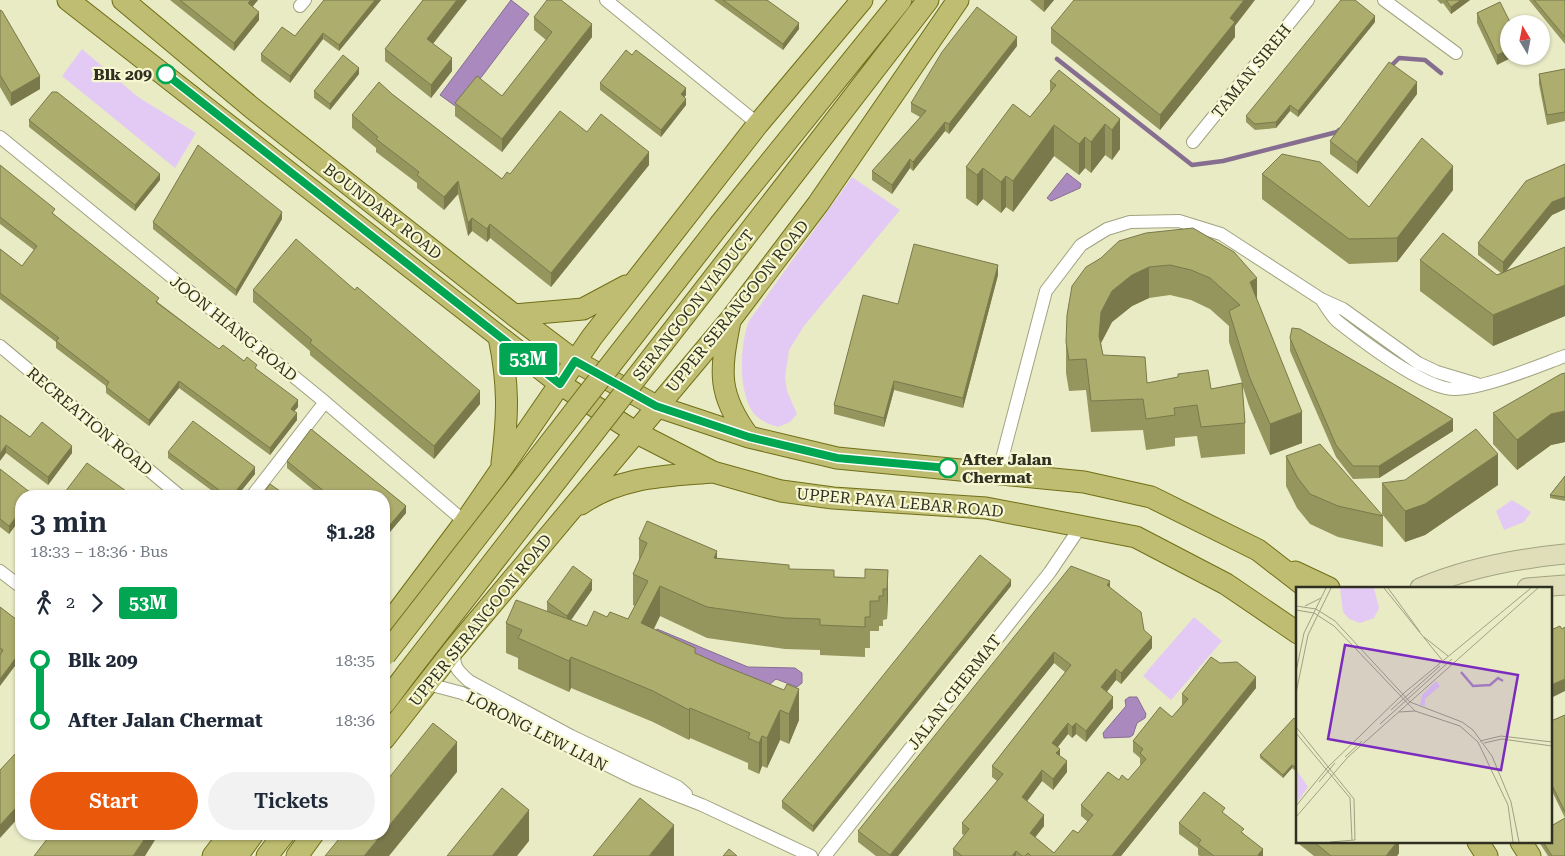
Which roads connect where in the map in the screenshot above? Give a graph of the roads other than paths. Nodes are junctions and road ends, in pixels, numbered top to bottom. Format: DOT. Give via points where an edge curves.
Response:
graph roads {
  1 [pos="68,0"];
  2 [pos="122,0"];
  3 [pos="606,0"];
  4 [pos="862,0"];
  5 [pos="901,0"];
  6 [pos="928,0"];
  7 [pos="958,0"];
  8 [pos="1308,0"];
  9 [pos="1384,0"];
  10 [pos="1456,54"];
  11 [pos="758,124"];
  12 [pos="0,137"];
  13 [pos="1193,142"];
  14 [pos="635,281"];
  15 [pos="514,315"];
  16 [pos="730,318"];
  17 [pos="499,337"];
  18 [pos="0,346"];
  19 [pos="1565,356"];
  20 [pos="575,361"];
  21 [pos="560,384"];
  22 [pos="325,402"];
  23 [pos="656,406"];
  24 [pos="635,432"];
  25 [pos="749,437"];
  26 [pos="502,465"];
  27 [pos="713,472"];
  28 [pos="998,474"];
  29 [pos="173,490"];
  30 [pos="257,490"];
  31 [pos="564,516"];
  32 [pos="465,522"];
  33 [pos="1081,526"];
  34 [pos="1258,550"];
  35 [pos="1565,554"];
  36 [pos="0,571"];
  37 [pos="15,582"];
  38 [pos="1565,585"];
  39 [pos="1306,587"];
  40 [pos="1326,587"];
  41 [pos="1423,587"];
  42 [pos="1540,587"];
  43 [pos="390,622"];
  44 [pos="1296,632"];
  45 [pos="455,648"];
  46 [pos="390,650"];
  47 [pos="428,684"];
  48 [pos="390,696"];
  49 [pos="390,732"];
  50 [pos="571,736"];
  51 [pos="644,784"];
  52 [pos="694,801"];
  53 [pos="225,840"];
  54 [pos="249,840"];
  55 [pos="279,840"];
  56 [pos="308,840"];
  57 [pos="1479,844"];
  58 [pos="1522,844"];
  59 [pos="213,856"];
  60 [pos="237,856"];
  61 [pos="267,856"];
  62 [pos="296,856"];
  63 [pos="811,856"];
  64 [pos="825,856"];
  65 [pos="1487,856"];
  66 [pos="1530,856"];
  1 -- 17 [label="main road, BOUNDARY ROAD"];
  2 -- 15 [label="main road, BOUNDARY ROAD" via="252,108"];
  3 -- 11 [label="street"];
  4 -- 11 [label="main road"];
  5 -- 46 [label="main road, SERANGOON VIADUCT, bridge" via="721,223"];
  6 -- 48 [label="main road, SERANGOON VIADUCT, bridge"];
  7 -- 16 [label="main road, UPPER SERANGOON ROAD" via="818,204"];
  8 -- 13 [label="street, TAMAN SIREH"];
  9 -- 10 [label="street"];
  11 -- 14 [label="main road"];
  12 -- 22 [label="street, JOON HIANG ROAD"];
  14 -- 15 [label="main road" via="583,309"];
  14 -- 20 [label="main road"];
  15 -- 20 [label="main road, BOUNDARY ROAD"];
  16 -- 23 [label="main road, UPPER SERANGOON ROAD"];
  16 -- 25 [label="main road" via="724,352 724,387 728,404"];
  17 -- 21 [label="main road, BOUNDARY ROAD"];
  17 -- 26 [label="main road" via="508,408"];
  18 -- 29 [label="street, RECREATION ROAD"];
  19 -- 28 [label="street" via="1455,389 1432,384 1414,376 1336,320 1321,299 1221,234 1179,221 1130,222 1107,229 1081,245 1046,291"];
  20 -- 21 [label="main road"];
  20 -- 23 [label="main road, BOUNDARY ROAD"];
  21 -- 24 [label="main road, BOUNDARY ROAD"];
  21 -- 26 [label="main road"];
  22 -- 30 [label="street"];
  22 -- 32 [label="street, JOON HIANG ROAD"];
  23 -- 24 [label="main road, UPPER SERANGOON ROAD"];
  23 -- 25 [label="main road"];
  24 -- 27 [label="main road, UPPER PAYA LEBAR ROAD"];
  24 -- 31 [label="main road, UPPER SERANGOON ROAD"];
  25 -- 28 [label="main road" via="837,458"];
  26 -- 32 [label="main road"];
  27 -- 31 [label="main road" via="620,484 595,494"];
  27 -- 33 [label="main road, UPPER PAYA LEBAR ROAD" via="798,493 986,508"];
  28 -- 34 [label="main road" via="1084,482 1151,497"];
  31 -- 45 [label="main road, UPPER SERANGOON ROAD"];
  32 -- 43 [label="main road"];
  33 -- 44 [label="main road, UPPER PAYA LEBAR ROAD" via="1136,537 1226,584"];
  33 -- 64 [label="street, JALAN CHERMAT" via="1050,572"];
  34 -- 39 [label="main road"];
  34 -- 40 [label="main road"];
  35 -- 41 [label="main road" via="1483,566"];
  36 -- 37 [label="street"];
  38 -- 42 [label="main road"];
  45 -- 47 [label="main road, UPPER SERANGOON ROAD"];
  45 -- 50 [label="street, LORONG LEW LIAN" via="454,668 468,681"];
  47 -- 49 [label="main road, UPPER SERANGOON ROAD"];
  47 -- 51 [label="street, LORONG LEW LIAN" via="462,693"];
  50 -- 51 [label="street, LORONG LEW LIAN" via="635,773 644,780"];
  50 -- 52 [label="street, LORONG LEW LIAN" via="678,787"];
  51 -- 52 [label="street, LORONG LEW LIAN"];
  52 -- 63 [label="street, LORONG LEW LIAN"];
  53 -- 59 [label="main road"];
  54 -- 60 [label="main road"];
  55 -- 61 [label="main road"];
  56 -- 62 [label="main road"];
  57 -- 65 [label="main road"];
  58 -- 66 [label="main road"];
}
